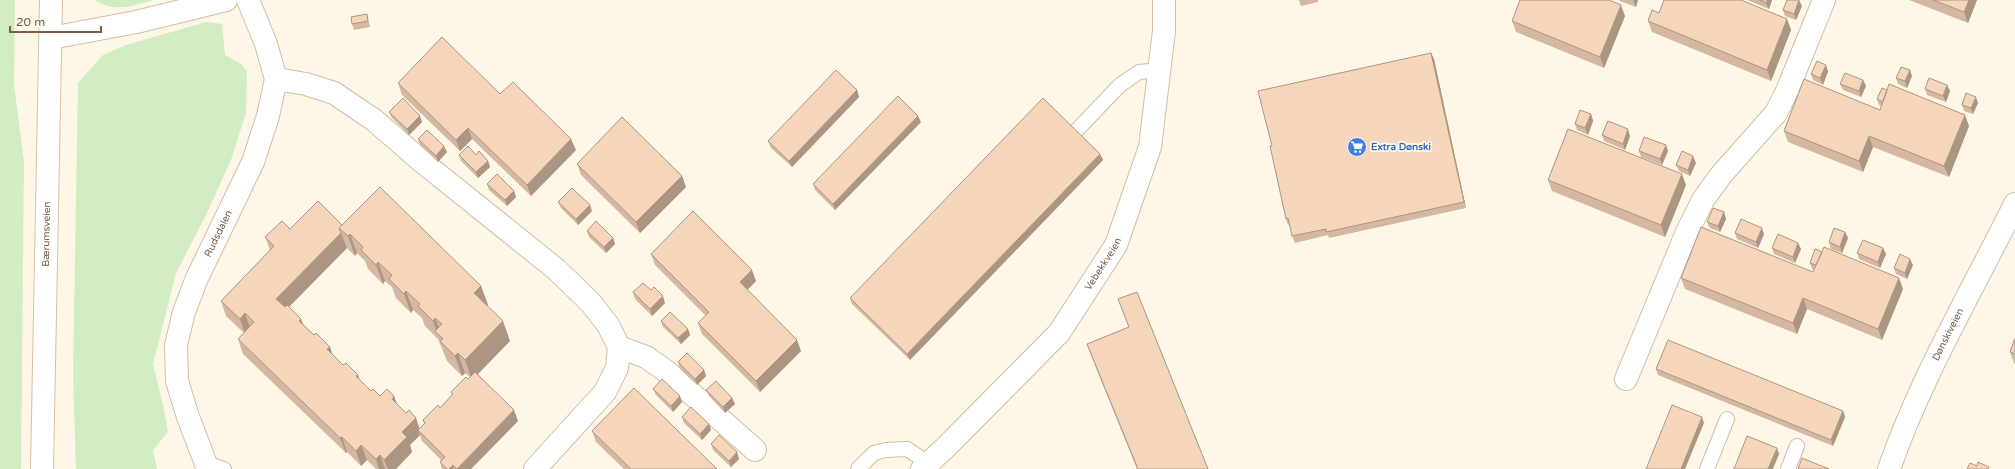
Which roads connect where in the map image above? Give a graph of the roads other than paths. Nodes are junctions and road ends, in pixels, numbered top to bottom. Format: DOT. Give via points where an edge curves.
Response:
graph roads {
  1 [pos="51,0"];
  2 [pos="226,0"];
  3 [pos="248,0"];
  4 [pos="1164,0"];
  5 [pos="1824,0"];
  6 [pos="51,38"];
  7 [pos="1159,70"];
  8 [pos="276,79"];
  9 [pos="1076,131"];
  10 [pos="2015,204"];
  11 [pos="619,347"];
  12 [pos="1626,379"];
  13 [pos="1727,419"];
  14 [pos="1797,446"];
  15 [pos="755,450"];
  16 [pos="925,466"];
  17 [pos="213,467"];
  18 [pos="42,469"];
  19 [pos="535,469"];
  20 [pos="858,469"];
  21 [pos="1707,469"];
  22 [pos="1788,469"];
  23 [pos="1889,469"];
  1 -- 6 [label="street, Bærumsveien"];
  2 -- 6 [label="street" via="136,22"];
  3 -- 8 [label="street, Rudsdalen" via="266,44"];
  4 -- 7 [label="street, Vebekkveien" via="1164,31"];
  5 -- 12 [label="street" via="1776,113 1703,200 1687,232"];
  6 -- 18 [label="street, Bærumsveien"];
  7 -- 9 [label="lane" via="1139,72 1120,85"];
  7 -- 16 [label="street, Vebekkveien" via="1150,147 1116,245 1059,333"];
  8 -- 11 [label="street" via="306,84 334,93 374,120 557,270 592,303 608,324"];
  8 -- 17 [label="street, Rudsdalen" via="268,116 253,162 197,278 184,312 176,345 177,381 188,417"];
  10 -- 23 [label="street, Dønskiveien" via="1935,362 1901,436"];
  11 -- 15 [label="street" via="646,357 666,371"];
  11 -- 19 [label="street" via="617,368 605,392"];
  13 -- 21 [label="lane"];
  14 -- 22 [label="lane"];
  16 -- 20 [label="lane" via="907,449 874,453"];
}
